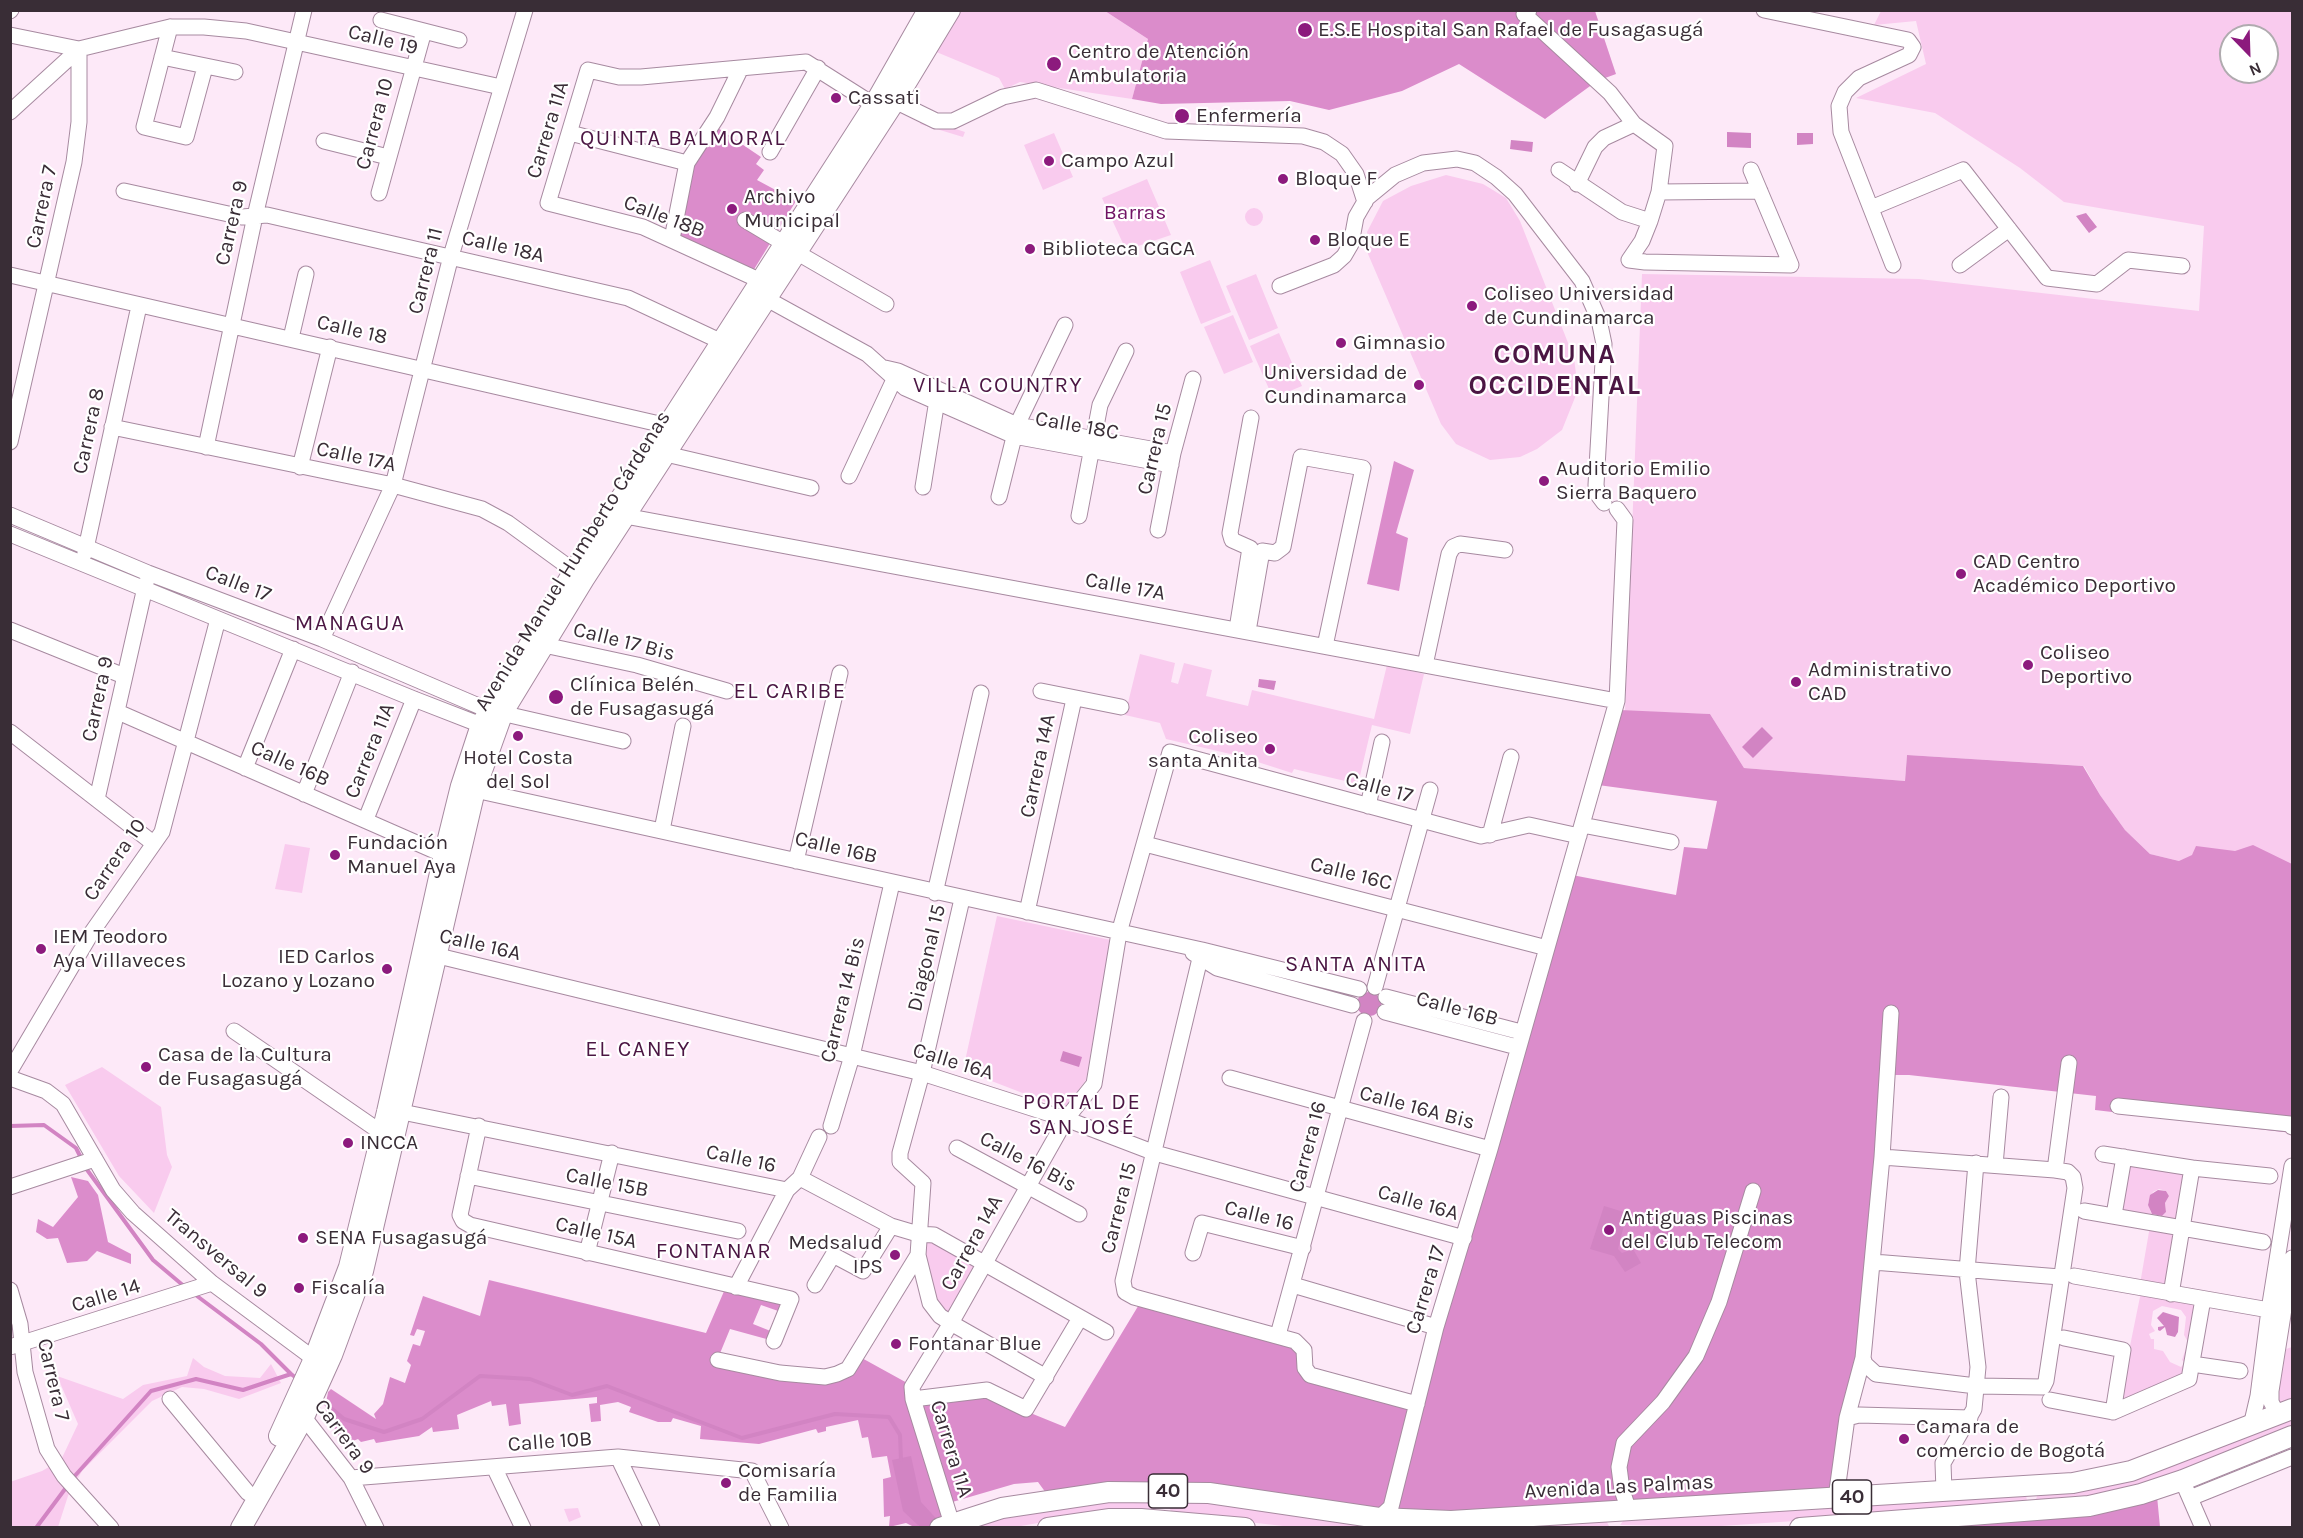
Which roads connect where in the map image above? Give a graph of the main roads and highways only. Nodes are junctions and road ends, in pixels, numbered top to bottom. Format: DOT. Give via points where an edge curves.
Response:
graph roads {
  1 [pos="928,10"];
  2 [pos="950,10"];
  3 [pos="791,248"];
  4 [pos="764,290"];
  5 [pos="675,427"];
  6 [pos="492,719"];
  7 [pos="429,954"];
  8 [pos="320,1364"];
  9 [pos="299,1410"];
  10 [pos="2285,1412"];
  11 [pos="2292,1436"];
  12 [pos="2032,1486"];
  13 [pos="1163,1491"];
  14 [pos="2033,1512"];
  15 [pos="1619,1517"];
  16 [pos="1164,1520"];
  17 [pos="946,1526"];
  18 [pos="228,1527"];
  19 [pos="241,1527"];
  20 [pos="1048,1527"];
  21 [pos="1245,1527"];
  22 [pos="1800,1527"];
  1 -- 3 [label="main road, Avenida Manuel Humberto Cárdenas"];
  2 -- 3 [label="main road, Avenida Manuel Humberto Cárdenas" via="895,101"];
  3 -- 4 [label="main road, Avenida Manuel Humberto Cárdenas"];
  4 -- 5 [label="main road, Avenida Manuel Humberto Cárdenas"];
  4 -- 5 [label="main road, Avenida Manuel Humberto Cárdenas" via="722,342"];
  5 -- 6 [label="main road, Avenida Manuel Humberto Cárdenas" via="574,571"];
  5 -- 6 [label="main road, Avenida Manuel Humberto Cárdenas" via="666,454"];
  6 -- 7 [label="main road, Avenida Manuel Humberto Cárdenas"];
  6 -- 7 [label="main road, Avenida Manuel Humberto Cárdenas" via="461,786 444,855"];
  7 -- 8 [label="main road, Avenida Manuel Humberto Cárdenas" via="349,1268"];
  7 -- 8 [label="main road, Avenida Manuel Humberto Cárdenas" via="402,1112 363,1271"];
  8 -- 9 [label="main road, Avenida Manuel Humberto Cárdenas"];
  9 -- 18 [label="main road, Avenida Manuel Humberto Cárdenas"];
  9 -- 19 [label="main road, Avenida Manuel Humberto Cárdenas"];
  10 -- 12 [label="main road, Avenida Las Palmas / 40" via="2131,1471 2099,1479"];
  11 -- 14 [label="main road, 40" via="2186,1489"];
  12 -- 14 [label="main road"];
  12 -- 15 [label="main road, Avenida Las Palmas / 40"];
  13 -- 15 [label="main road, Avenida Las Palmas / 40" via="1451,1521"];
  13 -- 16 [label="main road, 40"];
  13 -- 17 [label="main road, Avenida Las Palmas / 40" via="1109,1492 1045,1500 1002,1508"];
  14 -- 22 [label="main road, 40"];
  16 -- 20 [label="main road, 40" via="1110,1519"];
  16 -- 21 [label="main road, 40"];
}
